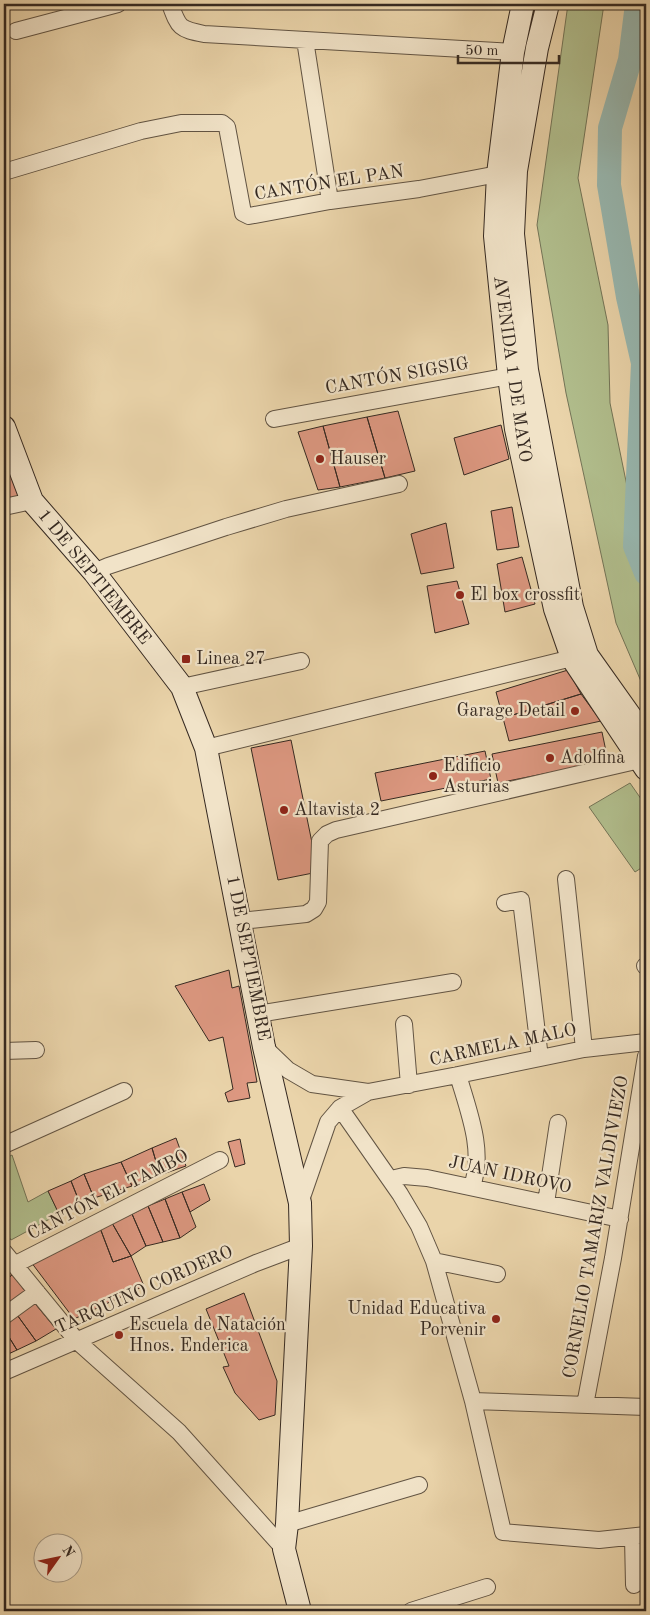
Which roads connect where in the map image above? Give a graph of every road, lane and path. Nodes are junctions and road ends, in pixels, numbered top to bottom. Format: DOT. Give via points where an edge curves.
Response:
graph roads {
  1 [pos="118,4"];
  2 [pos="170,4"];
  3 [pos="524,4"];
  4 [pos="548,4"];
  5 [pos="91,7"];
  6 [pos="16,30"];
  7 [pos="305,40"];
  8 [pos="513,52"];
  9 [pos="4,172"];
  10 [pos="498,174"];
  11 [pos="330,201"];
  12 [pos="518,373"];
  13 [pos="274,419"];
  14 [pos="4,427"];
  15 [pos="399,484"];
  16 [pos="32,501"];
  17 [pos="4,507"];
  18 [pos="94,572"];
  19 [pos="572,658"];
  20 [pos="301,661"];
  21 [pos="182,686"];
  22 [pos="646,738"];
  23 [pos="206,748"];
  24 [pos="644,762"];
  25 [pos="566,880"];
  26 [pos="505,903"];
  27 [pos="241,921"];
  28 [pos="453,982"];
  29 [pos="258,1014"];
  30 [pos="404,1024"];
  31 [pos="646,1042"];
  32 [pos="264,1047"];
  33 [pos="584,1049"];
  34 [pos="36,1050"];
  35 [pos="4,1051"];
  36 [pos="646,1056"];
  37 [pos="540,1058"];
  38 [pos="458,1076"];
  39 [pos="409,1085"];
  40 [pos="124,1091"];
  41 [pos="368,1092"];
  42 [pos="340,1108"];
  43 [pos="558,1123"];
  44 [pos="4,1145"];
  45 [pos="220,1160"];
  46 [pos="391,1179"];
  47 [pos="472,1186"];
  48 [pos="546,1203"];
  49 [pos="300,1204"];
  50 [pos="620,1219"];
  51 [pos="301,1246"];
  52 [pos="4,1252"];
  53 [pos="434,1261"];
  54 [pos="14,1265"];
  55 [pos="497,1274"];
  56 [pos="37,1292"];
  57 [pos="4,1316"];
  58 [pos="78,1341"];
  59 [pos="4,1372"];
  60 [pos="473,1401"];
  61 [pos="585,1405"];
  62 [pos="646,1407"];
  63 [pos="419,1485"];
  64 [pos="287,1524"];
  65 [pos="640,1536"];
  66 [pos="284,1549"];
  67 [pos="634,1585"];
  68 [pos="487,1587"];
  69 [pos="300,1611"];
  70 [pos="411,1611"];
  1 -- 5 [label="street"];
  2 -- 7 [label="street" via="176,21 191,32"];
  3 -- 8 [label="main road, AVENIDA 1 DE MAYO"];
  4 -- 12 [label="main road, AVENIDA 1 DE MAYO" via="516,171 513,234"];
  5 -- 6 [label="street"];
  7 -- 8 [label="street"];
  7 -- 11 [label="street"];
  8 -- 10 [label="main road, AVENIDA 1 DE MAYO"];
  9 -- 11 [label="street, CANTÓN EL PAN" via="141,130 181,123 222,123 227,127 243,213 249,216"];
  10 -- 11 [label="street, CANTÓN EL PAN"];
  10 -- 12 [label="main road, AVENIDA 1 DE MAYO" via="495,236"];
  12 -- 13 [label="street, CANTÓN SIGSIG"];
  12 -- 19 [label="main road, AVENIDA 1 DE MAYO" via="516,429 555,609"];
  12 -- 22 [label="main road, AVENIDA 1 DE MAYO" via="536,424 572,607 587,655"];
  14 -- 16 [label="main road, 1 DE SEPTIEMBRE"];
  15 -- 18 [label="street" via="286,509"];
  16 -- 17 [label="street"];
  16 -- 18 [label="main road, 1 DE SEPTIEMBRE"];
  18 -- 21 [label="main road, 1 DE SEPTIEMBRE"];
  19 -- 23 [label="street"];
  19 -- 24 [label="main road, AVENIDA 1 DE MAYO"];
  20 -- 21 [label="street"];
  21 -- 23 [label="main road, 1 DE SEPTIEMBRE"];
  23 -- 27 [label="main road, 1 DE SEPTIEMBRE"];
  24 -- 27 [label="street" via="336,830 320,841 318,902 314,909 306,914"];
  25 -- 33 [label="street"];
  26 -- 37 [label="street" via="521,900"];
  27 -- 29 [label="main road, 1 DE SEPTIEMBRE"];
  28 -- 29 [label="street"];
  29 -- 32 [label="main road, 1 DE SEPTIEMBRE"];
  30 -- 39 [label="street"];
  31 -- 33 [label="street, CARMELA MALO"];
  32 -- 41 [label="street, CARMELA MALO" via="288,1070 312,1084"];
  32 -- 49 [label="main road, 1 DE SEPTIEMBRE"];
  33 -- 37 [label="street, CARMELA MALO"];
  34 -- 35 [label="street"];
  36 -- 50 [label="street, CORNELIO TAMARIZ VALDIVIEZO"];
  37 -- 38 [label="street, CARMELA MALO"];
  38 -- 39 [label="street, CARMELA MALO"];
  38 -- 47 [label="street" via="475,1136 476,1173"];
  39 -- 41 [label="street, CARMELA MALO"];
  40 -- 44 [label="street"];
  41 -- 42 [label="street, CARMELA MALO"];
  42 -- 46 [label="street"];
  42 -- 49 [label="street, CARMELA MALO" via="328,1122"];
  43 -- 48 [label="street"];
  45 -- 54 [label="street, CANTÓN EL TAMBO"];
  46 -- 47 [label="street, JUAN IDROVO" via="404,1176"];
  46 -- 53 [label="street" via="419,1226"];
  47 -- 48 [label="street, JUAN IDROVO"];
  48 -- 50 [label="street, JUAN IDROVO"];
  49 -- 51 [label="main road, 1 DE SEPTIEMBRE"];
  50 -- 61 [label="street, CORNELIO TAMARIZ VALDIVIEZO"];
  51 -- 58 [label="street, TARQUINO CORDERO"];
  51 -- 64 [label="main road, 1 DE SEPTIEMBRE"];
  52 -- 54 [label="street"];
  53 -- 55 [label="street"];
  53 -- 60 [label="street"];
  54 -- 56 [label="street"];
  56 -- 57 [label="street"];
  56 -- 58 [label="street"];
  58 -- 59 [label="street, TARQUINO CORDERO"];
  58 -- 66 [label="street" via="179,1432"];
  60 -- 61 [label="street"];
  60 -- 65 [label="street" via="504,1532 600,1540"];
  61 -- 62 [label="street"];
  63 -- 64 [label="street"];
  64 -- 66 [label="main road, 1 DE SEPTIEMBRE"];
  65 -- 67 [label="street"];
  66 -- 69 [label="main road"];
  68 -- 70 [label="street"];
}
